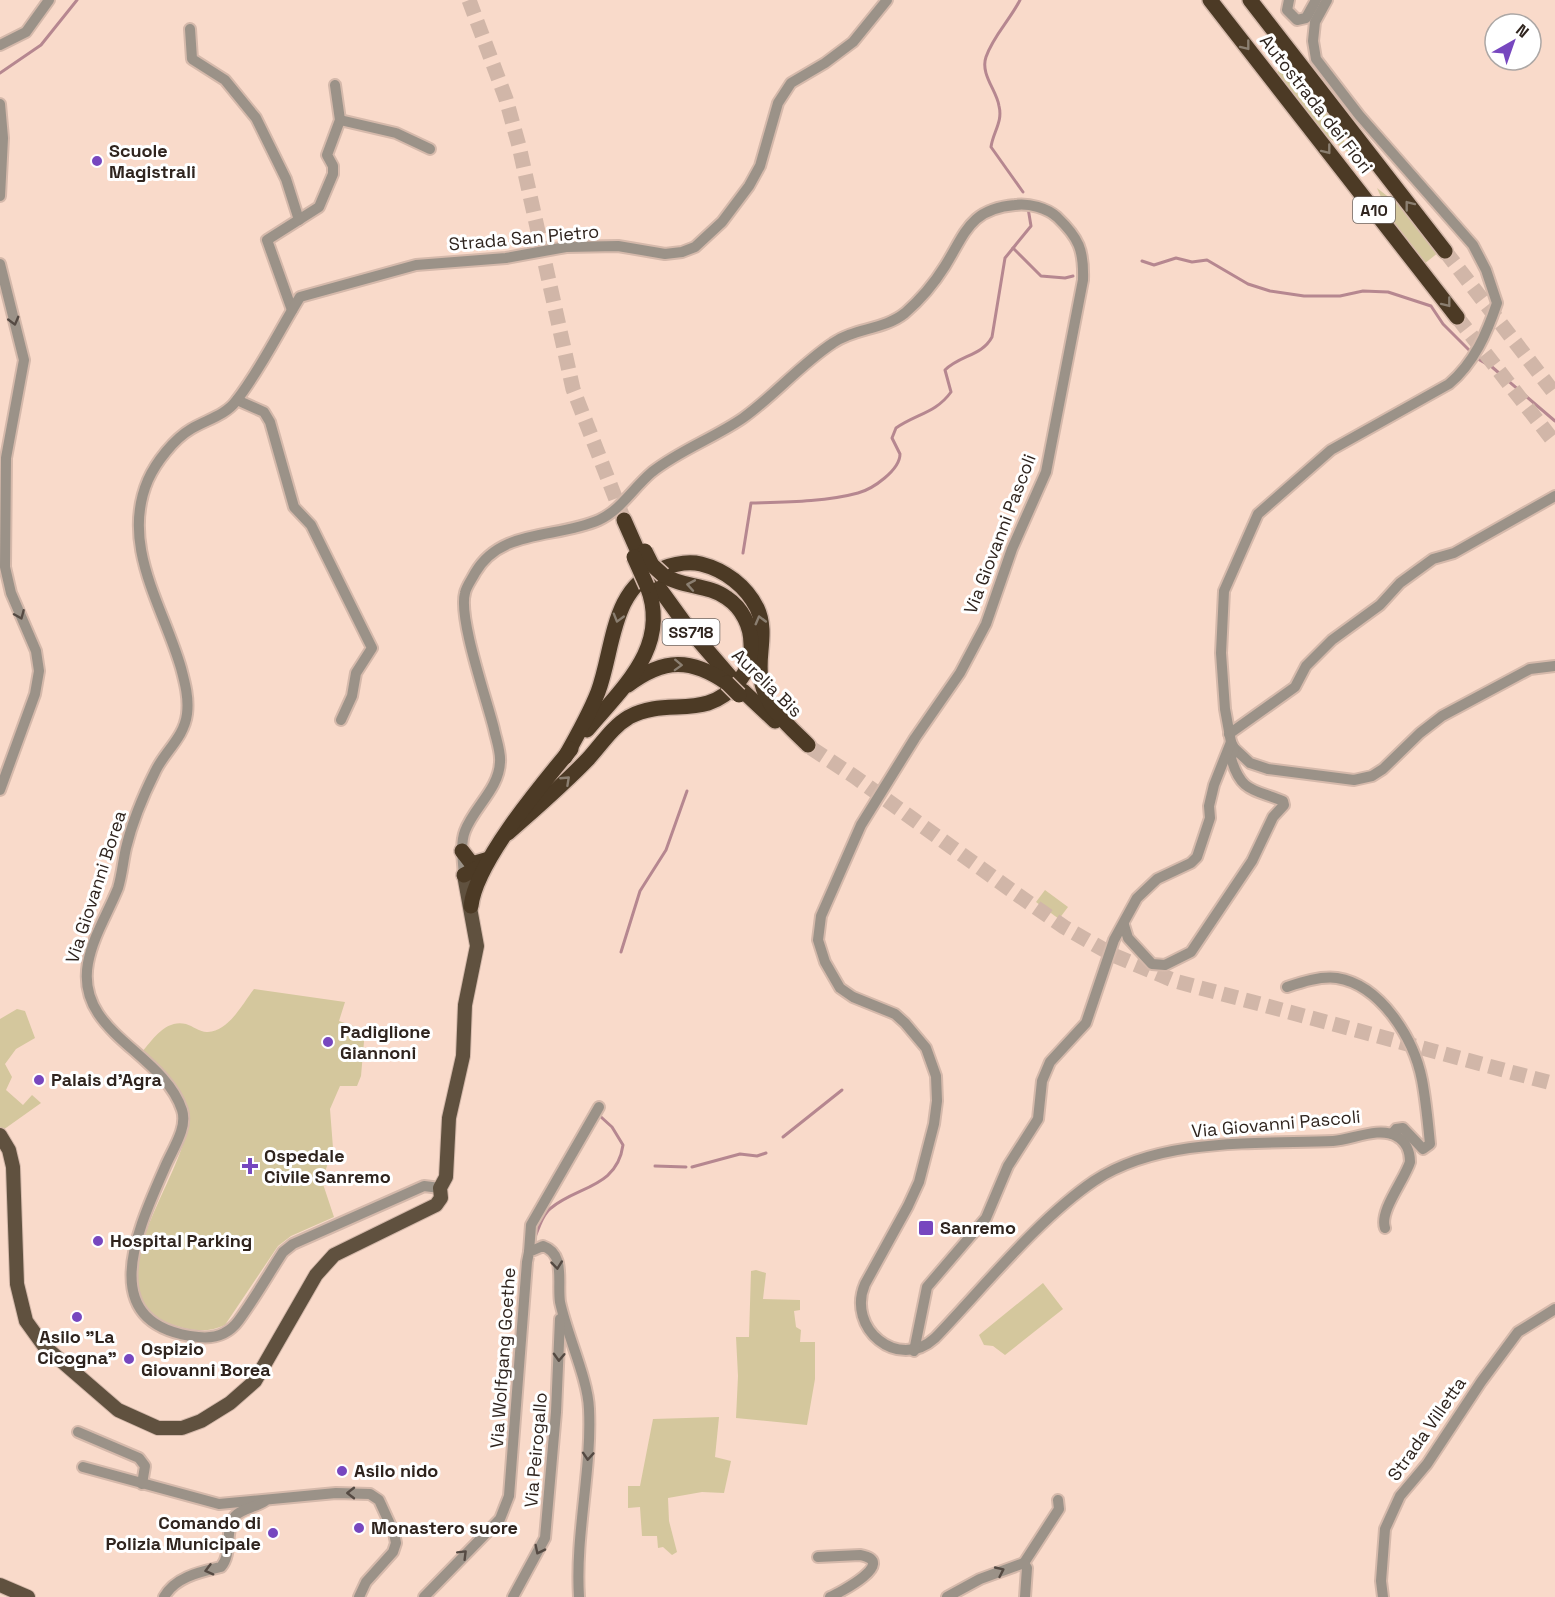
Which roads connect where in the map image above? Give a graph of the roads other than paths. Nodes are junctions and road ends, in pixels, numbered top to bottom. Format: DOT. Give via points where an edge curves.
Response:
graph roads {
  1 [pos="49,0"];
  2 [pos="887,0"];
  3 [pos="1210,0"];
  4 [pos="1250,0"];
  5 [pos="1289,0"];
  6 [pos="1316,0"];
  7 [pos="1327,0"];
  8 [pos="190,29"];
  9 [pos="0,45"];
  10 [pos="334,85"];
  11 [pos="0,104"];
  12 [pos="339,120"];
  13 [pos="430,149"];
  14 [pos="0,196"];
  15 [pos="299,220"];
  16 [pos="1445,251"];
  17 [pos="0,264"];
  18 [pos="292,310"];
  19 [pos="1457,317"];
  20 [pos="237,399"];
  21 [pos="1555,496"];
  22 [pos="626,526"];
  23 [pos="655,581"];
  24 [pos="163,617"];
  25 [pos="1555,666"];
  26 [pos="729,681"];
  27 [pos="597,717"];
  28 [pos="341,720"];
  29 [pos="1232,741"];
  30 [pos="565,757"];
  31 [pos="0,790"];
  32 [pos="508,833"];
  33 [pos="462,851"];
  34 [pos="485,864"];
  35 [pos="464,875"];
  36 [pos="471,906"];
  37 [pos="1124,925"];
  38 [pos="1287,987"];
  39 [pos="599,1107"];
  40 [pos="1392,1134"];
  41 [pos="0,1135"];
  42 [pos="440,1188"];
  43 [pos="1385,1228"];
  44 [pos="529,1252"];
  45 [pos="560,1298"];
  46 [pos="1555,1309"];
  47 [pos="915,1351"];
  48 [pos="78,1432"];
  49 [pos="83,1467"];
  50 [pos="142,1484"];
  51 [pos="1058,1500"];
  52 [pos="265,1501"];
  53 [pos="818,1557"];
  54 [pos="1024,1563"];
  55 [pos="0,1585"];
  56 [pos="28,1597"];
  57 [pos="164,1597"];
  58 [pos="359,1597"];
  59 [pos="424,1597"];
  60 [pos="513,1597"];
  61 [pos="579,1597"];
  62 [pos="830,1597"];
  63 [pos="948,1597"];
  64 [pos="1025,1597"];
  65 [pos="1383,1597"];
  1 -- 9 [label="street" via="26,32"];
  2 -- 18 [label="street, Strada San Pietro" via="854,42 791,83 778,103 760,166 749,186 722,222 695,247 665,254 618,246 566,248 506,258 416,265 300,297"];
  3 -- 19 [label="highway, Autostrada dei Fiori / A10, one-way"];
  16 -- 4 [label="highway, Autostrada dei Fiori / A10, one-way"];
  5 -- 6 [label="street" via="1287,10 1297,20 1306,18"];
  7 -- 29 [label="street" via="1315,22 1316,59 1359,115 1473,245 1497,305 1472,360 1459,376 1331,450 1258,514 1224,591 1221,652"];
  8 -- 15 [label="street" via="192,59 225,80 256,118 286,179"];
  10 -- 12 [label="street"];
  11 -- 14 [label="street"];
  12 -- 13 [label="street" via="396,133"];
  12 -- 15 [label="street" via="327,155 333,174 326,194 319,207"];
  15 -- 18 [label="street" via="267,240"];
  17 -- 31 [label="street, one-way" via="24,360 6,458 5,567 11,593 36,651 39,671 35,694"];
  18 -- 20 [label="street, Strada San Pietro"];
  20 -- 24 [label="street, Strada San Pietro" via="223,412 188,430 169,448 148,480 139,517 138,547"];
  20 -- 28 [label="street" via="264,412 270,422 294,507 311,525 372,648 356,673 352,696"];
  21 -- 29 [label="street" via="1454,553 1433,559 1400,583 1380,605 1332,640 1306,666 1295,687"];
  22 -- 23 [label="highway, Aurelia Bis / SS718"];
  23 -- 26 [label="highway, Aurelia Bis / SS718"];
  23 -- 27 [label="highway" via="655,620 650,645"];
  32 -- 23 [label="highway, one-way" via="571,776 615,727 654,709 705,706 725,696 743,676 752,646 740,610 712,590"];
  24 -- 42 [label="street, Via Giovanni Borea" via="187,688 184,726 148,788 126,846 119,885 90,952 86,975 87,989 98,1015 159,1075 183,1114 182,1129 135,1246 131,1270 133,1299 151,1319 176,1332 202,1337 225,1334 237,1323 283,1252 293,1244 424,1186"];
  25 -- 29 [label="street" via="1530,669 1442,716 1372,776 1354,780 1268,769 1250,763"];
  27 -- 26 [label="highway, one-way" via="627,686 660,666 690,665"];
  26 -- 30 [label="highway, Aurelia Bis / SS718, one-way" via="809,747 765,694 761,683 761,621 741,586 724,573 688,563 647,575 629,593 620,612 598,692"];
  27 -- 30 [label="highway"];
  29 -- 37 [label="street" via="1214,785 1210,818 1197,857 1148,885"];
  29 -- 37 [label="street" via="1231,758 1241,782 1257,794 1283,801 1284,805 1266,828 1252,861 1203,937 1180,960 1152,964 1140,955"];
  30 -- 32 [label="highway"];
  32 -- 34 [label="highway"];
  33 -- 34 [label="highway" via="472,864"];
  33 -- 35 [label="street, Via Giovanni Pascoli"];
  33 -- 47 [label="street, Via Giovanni Pascoli" via="465,831 495,784 500,762 467,632 464,605 465,593 484,558 521,538 596,522 614,512 650,474 744,417 836,340 873,330 904,314 945,267 973,220 995,206 1024,204 1051,211 1071,231 1084,256 1083,280 1046,472 976,646 861,825 821,916 818,940 840,988 895,1014 905,1023 926,1048 936,1076 934,1124 919,1182 859,1296 859,1308 870,1333 895,1348"];
  34 -- 35 [label="highway"];
  34 -- 36 [label="highway"];
  35 -- 36 [label="main road, Via Giovanni Pascoli"];
  36 -- 42 [label="main road, Via Giovanni Pascoli" via="477,946 465,1005 463,1056 449,1118 446,1177"];
  37 -- 47 [label="street" via="1114,940 1086,1023 1050,1062 1042,1081 1038,1119 1008,1166 986,1218 927,1287"];
  38 -- 40 [label="street, Via Giovanni Pascoli" via="1325,978 1351,982 1399,1024 1422,1078 1430,1144 1423,1149 1403,1128"];
  39 -- 44 [label="street" via="531,1225"];
  40 -- 43 [label="street" via="1406,1144 1410,1162 1396,1187 1383,1222"];
  40 -- 47 [label="street, Via Giovanni Pascoli" via="1336,1141 1240,1142 1164,1153 1095,1180 1061,1206 935,1338"];
  41 -- 42 [label="main road" via="12,1157 19,1300 26,1322 44,1346 118,1410 158,1428 182,1428 230,1403 255,1381 316,1275 334,1255 436,1205 441,1198"];
  44 -- 45 [label="street, Via Wolfgang Goethe, one-way" via="543,1246 555,1253"];
  59 -- 44 [label="street, Via Wolfgang Goethe, one-way" via="500,1519 509,1496"];
  45 -- 60 [label="street, Via Peirogallo, one-way" via="560,1357 545,1538"];
  45 -- 61 [label="street, Via Wolfgang Goethe, one-way" via="589,1408"];
  46 -- 65 [label="street, Strada Villetta" via="1518,1332 1427,1464 1400,1496 1385,1529"];
  48 -- 50 [label="street" via="140,1458 145,1466"];
  49 -- 50 [label="street"];
  50 -- 52 [label="street" via="219,1504"];
  51 -- 54 [label="street" via="1059,1509"];
  52 -- 57 [label="street, one-way" via="233,1519 221,1567 188,1576 171,1585"];
  58 -- 52 [label="street, one-way" via="396,1543 379,1500 370,1494 356,1493"];
  53 -- 62 [label="street" via="860,1555 871,1562 864,1579"];
  63 -- 54 [label="street, one-way"];
  54 -- 64 [label="street"];
  55 -- 56 [label="main road"];
}
